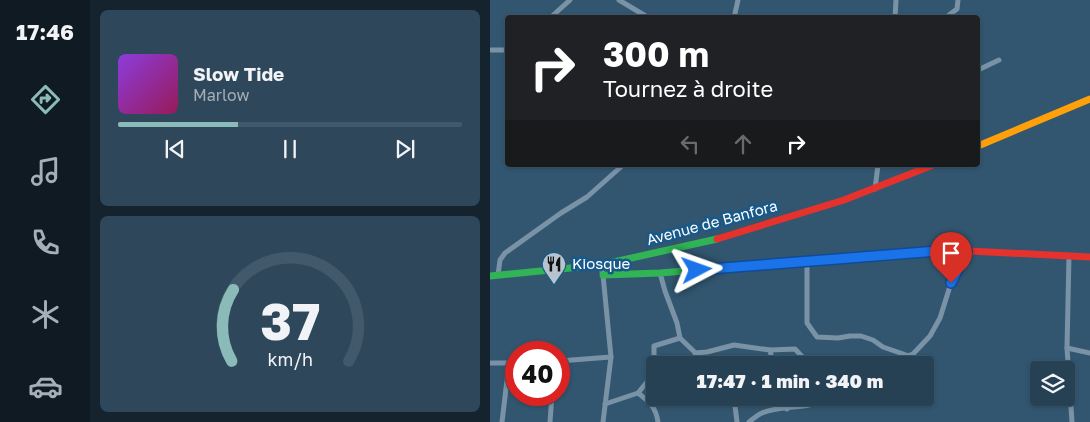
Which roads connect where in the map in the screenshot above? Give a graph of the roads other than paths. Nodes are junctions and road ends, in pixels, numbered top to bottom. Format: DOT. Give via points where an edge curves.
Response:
graph roads {
  1 [pos="570,0"];
  2 [pos="619,0"];
  3 [pos="738,0"];
  4 [pos="896,0"];
  5 [pos="958,0"];
  6 [pos="956,9"];
  7 [pos="553,15"];
  8 [pos="644,15"];
  9 [pos="735,15"];
  10 [pos="895,15"];
  11 [pos="949,15"];
  12 [pos="955,15"];
  13 [pos="490,50"];
  14 [pos="505,50"];
  15 [pos="999,60"];
  16 [pos="980,69"];
  17 [pos="1090,100"];
  18 [pos="980,145"];
  19 [pos="621,167"];
  20 [pos="878,167"];
  21 [pos="928,167"];
  22 [pos="875,189"];
  23 [pos="967,251"];
  24 [pos="1069,256"];
  25 [pos="1090,257"];
  26 [pos="806,261"];
  27 [pos="600,265"];
  28 [pos="660,272"];
  29 [pos="498,275"];
  30 [pos="603,275"];
  31 [pos="490,276"];
  32 [pos="680,338"];
  33 [pos="1067,348"];
  34 [pos="770,350"];
  35 [pos="695,353"];
  36 [pos="1090,353"];
  37 [pos="654,356"];
  38 [pos="698,356"];
  39 [pos="771,356"];
  40 [pos="801,356"];
  41 [pos="908,356"];
  42 [pos="611,357"];
  43 [pos="570,360"];
  44 [pos="490,363"];
  45 [pos="505,363"];
  46 [pos="646,383"];
  47 [pos="505,392"];
  48 [pos="638,393"];
  49 [pos="605,404"];
  50 [pos="551,406"];
  51 [pos="735,406"];
  52 [pos="786,406"];
  53 [pos="803,406"];
  54 [pos="787,409"];
  55 [pos="502,422"];
  56 [pos="550,422"];
  57 [pos="603,422"];
  58 [pos="658,422"];
  59 [pos="737,422"];
  60 [pos="748,422"];
  61 [pos="1072,422"];
  1 -- 7 [label="street"];
  2 -- 8 [label="street"];
  3 -- 9 [label="street"];
  4 -- 10 [label="street"];
  5 -- 6 [label="street"];
  6 -- 11 [label="street"];
  6 -- 12 [label="street"];
  13 -- 14 [label="street"];
  15 -- 16 [label="street"];
  17 -- 18 [label="main road"];
  19 -- 29 [label="street" via="587,197 505,253 500,260"];
  20 -- 22 [label="street"];
  21 -- 22 [label="main road, Avenue de Banfora"];
  22 -- 27 [label="main road, Avenue de Banfora" via="727,237"];
  23 -- 24 [label="main road"];
  23 -- 26 [label="main road"];
  23 -- 41 [label="street" via="930,336"];
  24 -- 25 [label="main road"];
  24 -- 33 [label="street"];
  26 -- 28 [label="main road"];
  26 -- 41 [label="street" via="807,323 817,337 861,336"];
  27 -- 29 [label="main road, Avenue de Banfora"];
  27 -- 30 [label="street"];
  28 -- 30 [label="main road"];
  28 -- 32 [label="street"];
  29 -- 31 [label="main road, Avenue de Banfora"];
  30 -- 42 [label="street"];
  32 -- 35 [label="street"];
  32 -- 37 [label="street" via="654,346"];
  33 -- 36 [label="street"];
  33 -- 61 [label="street"];
  34 -- 35 [label="street" via="734,345"];
  34 -- 39 [label="street"];
  34 -- 40 [label="street" via="795,350"];
  35 -- 38 [label="street"];
  42 -- 43 [label="street"];
  42 -- 49 [label="street"];
  44 -- 45 [label="street"];
  46 -- 48 [label="street"];
  47 -- 55 [label="street"];
  48 -- 49 [label="street"];
  48 -- 58 [label="street" via="656,411"];
  49 -- 57 [label="street"];
  50 -- 56 [label="street"];
  51 -- 59 [label="street"];
  52 -- 54 [label="street"];
  53 -- 54 [label="street"];
  54 -- 60 [label="street" via="761,413"];
}
